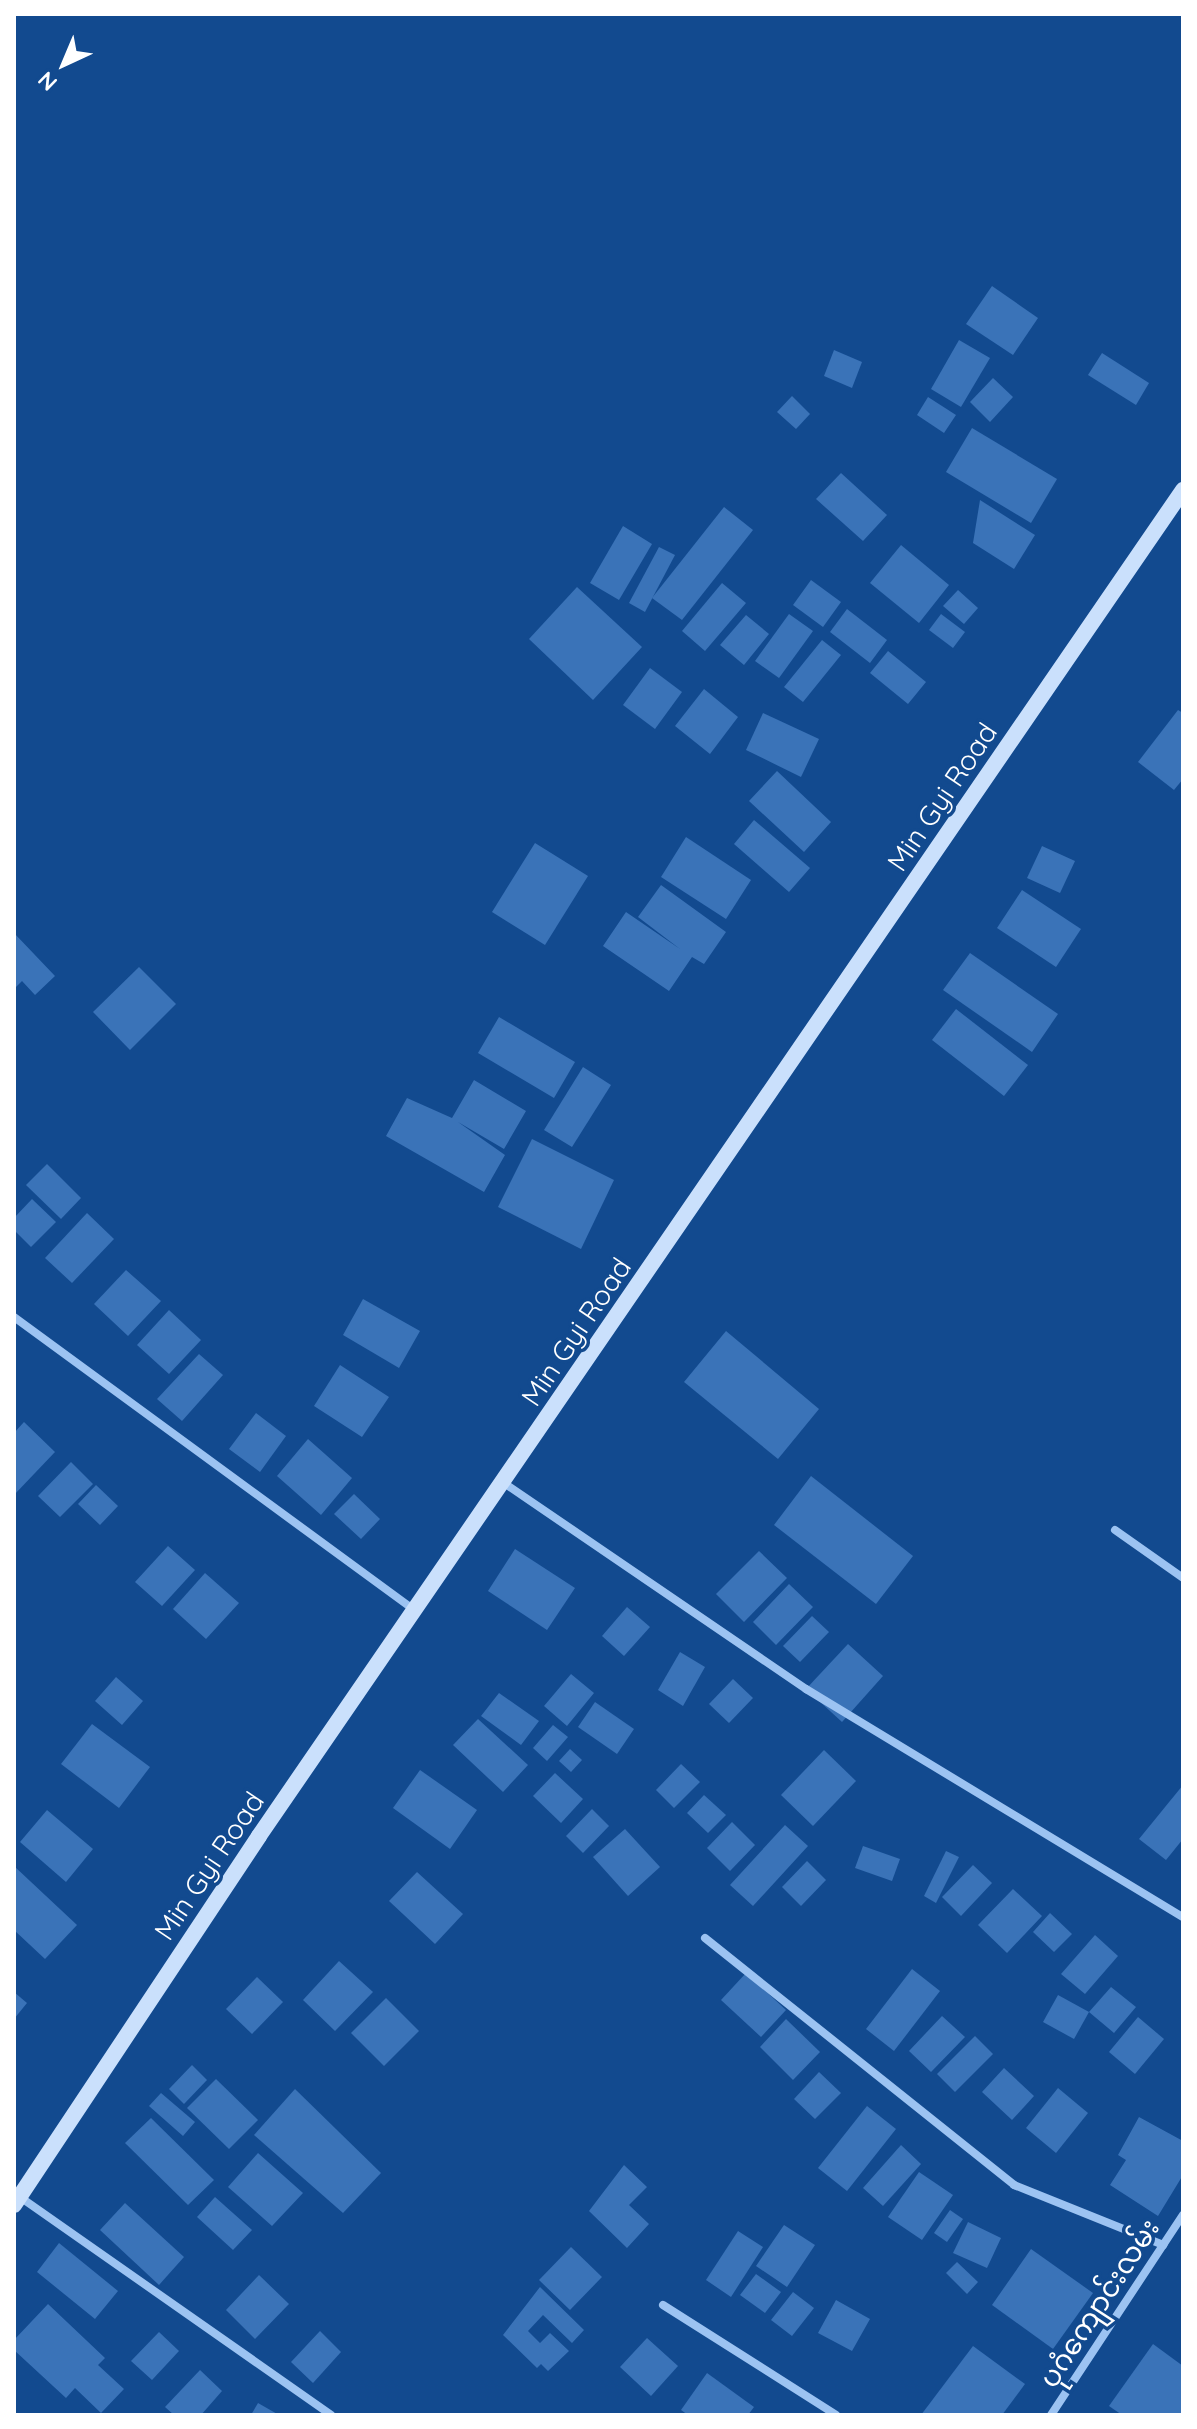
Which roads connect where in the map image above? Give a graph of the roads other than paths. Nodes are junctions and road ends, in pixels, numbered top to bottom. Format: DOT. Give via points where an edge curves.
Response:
graph roads {
  1 [pos="1183,490"];
  2 [pos="14,1317"];
  3 [pos="504,1483"];
  4 [pos="1115,1530"];
  5 [pos="1183,1578"];
  6 [pos="417,1612"];
  7 [pos="1183,1917"];
  8 [pos="705,1938"];
  9 [pos="17,2201"];
  10 [pos="1183,2215"];
  11 [pos="1163,2245"];
  12 [pos="663,2305"];
  13 [pos="331,2415"];
  14 [pos="836,2415"];
  15 [pos="1051,2415"];
  1 -- 3 [label="main road, Min Gyi Road"];
  2 -- 6 [label="street"];
  3 -- 6 [label="main road, Min Gyi Road"];
  3 -- 7 [label="street" via="806,1689"];
  4 -- 5 [label="street"];
  6 -- 9 [label="main road, Min Gyi Road" via="259,1836"];
  8 -- 11 [label="street" via="1014,2185"];
  9 -- 13 [label="street"];
  10 -- 11 [label="street, ပုဂံကျောင်းလမ်း"];
  11 -- 15 [label="street, ပုဂံကျောင်းလမ်း"];
  12 -- 14 [label="street"];
}
